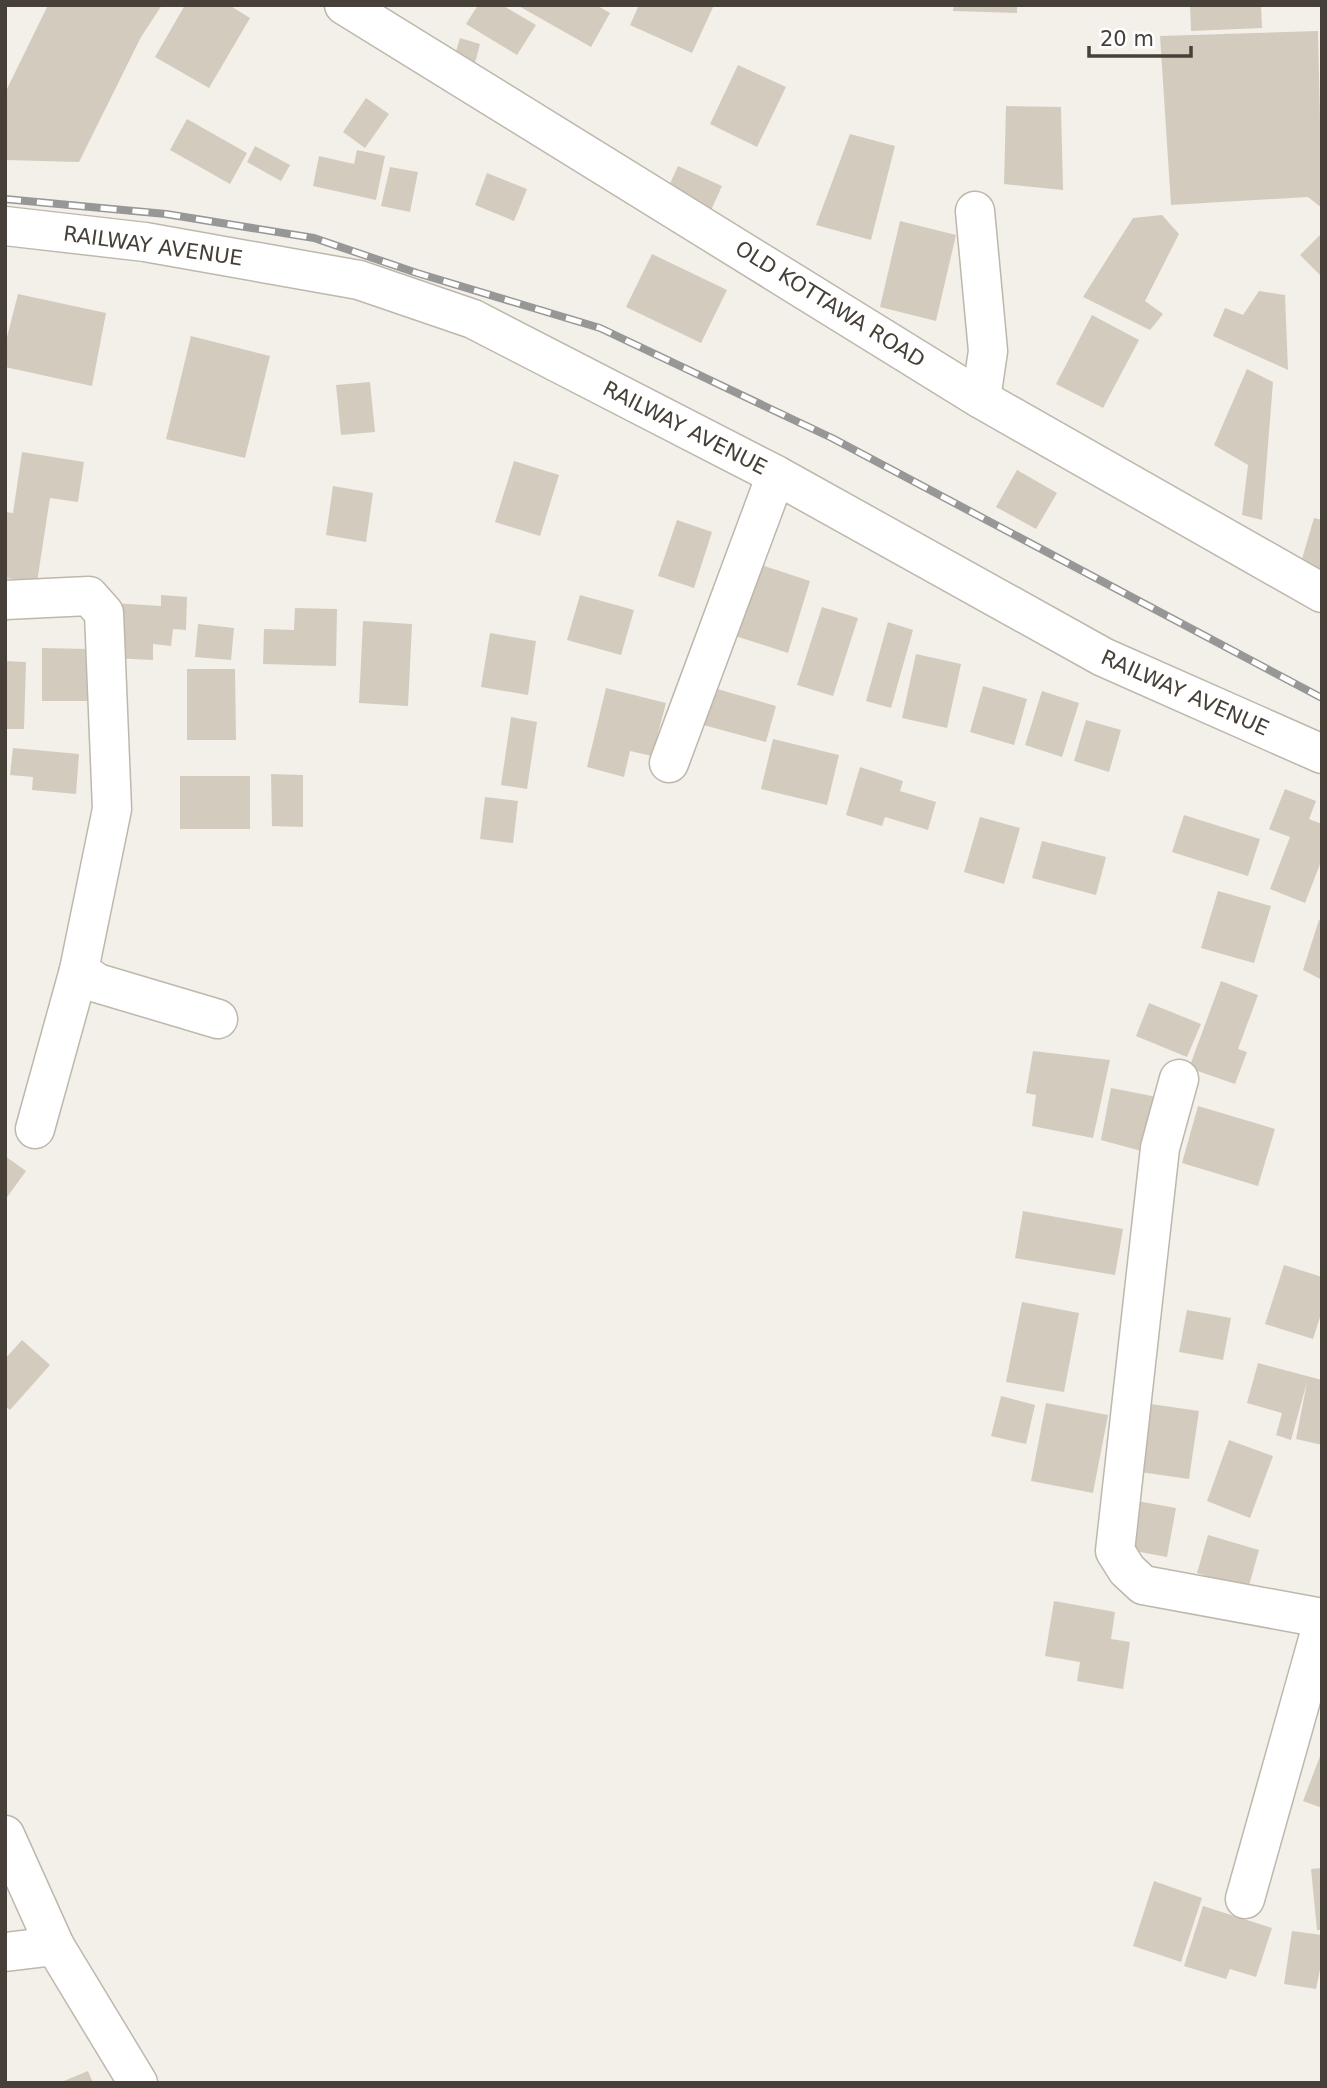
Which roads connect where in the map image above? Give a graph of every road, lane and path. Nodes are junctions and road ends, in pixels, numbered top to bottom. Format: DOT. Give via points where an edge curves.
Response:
graph roads {
  1 [pos="344,5"];
  2 [pos="975,211"];
  3 [pos="5,226"];
  4 [pos="981,399"];
  5 [pos="776,475"];
  6 [pos="1322,593"];
  7 [pos="5,600"];
  8 [pos="1322,754"];
  9 [pos="669,763"];
  10 [pos="79,970"];
  11 [pos="218,1019"];
  12 [pos="1179,1079"];
  13 [pos="35,1129"];
  14 [pos="1322,1618"];
  15 [pos="1322,1625"];
  16 [pos="5,1835"];
  17 [pos="1245,1899"];
  18 [pos="55,1947"];
  19 [pos="5,1952"];
  20 [pos="138,2083"];
  1 -- 4 [label="street, OLD KOTTAWA ROAD"];
  2 -- 4 [label="street" via="988,351"];
  3 -- 5 [label="street, RAILWAY AVENUE" via="145,242 359,280 473,319"];
  4 -- 6 [label="street, OLD KOTTAWA ROAD"];
  5 -- 8 [label="street, RAILWAY AVENUE" via="1103,657"];
  5 -- 9 [label="street"];
  7 -- 10 [label="street" via="89,596 104,613 112,809"];
  10 -- 11 [label="street" via="97,983"];
  10 -- 13 [label="street"];
  12 -- 14 [label="street" via="1160,1148 1115,1551 1143,1585"];
  15 -- 17 [label="street"];
  16 -- 18 [label="street"];
  18 -- 19 [label="street"];
  18 -- 20 [label="street"];
}
